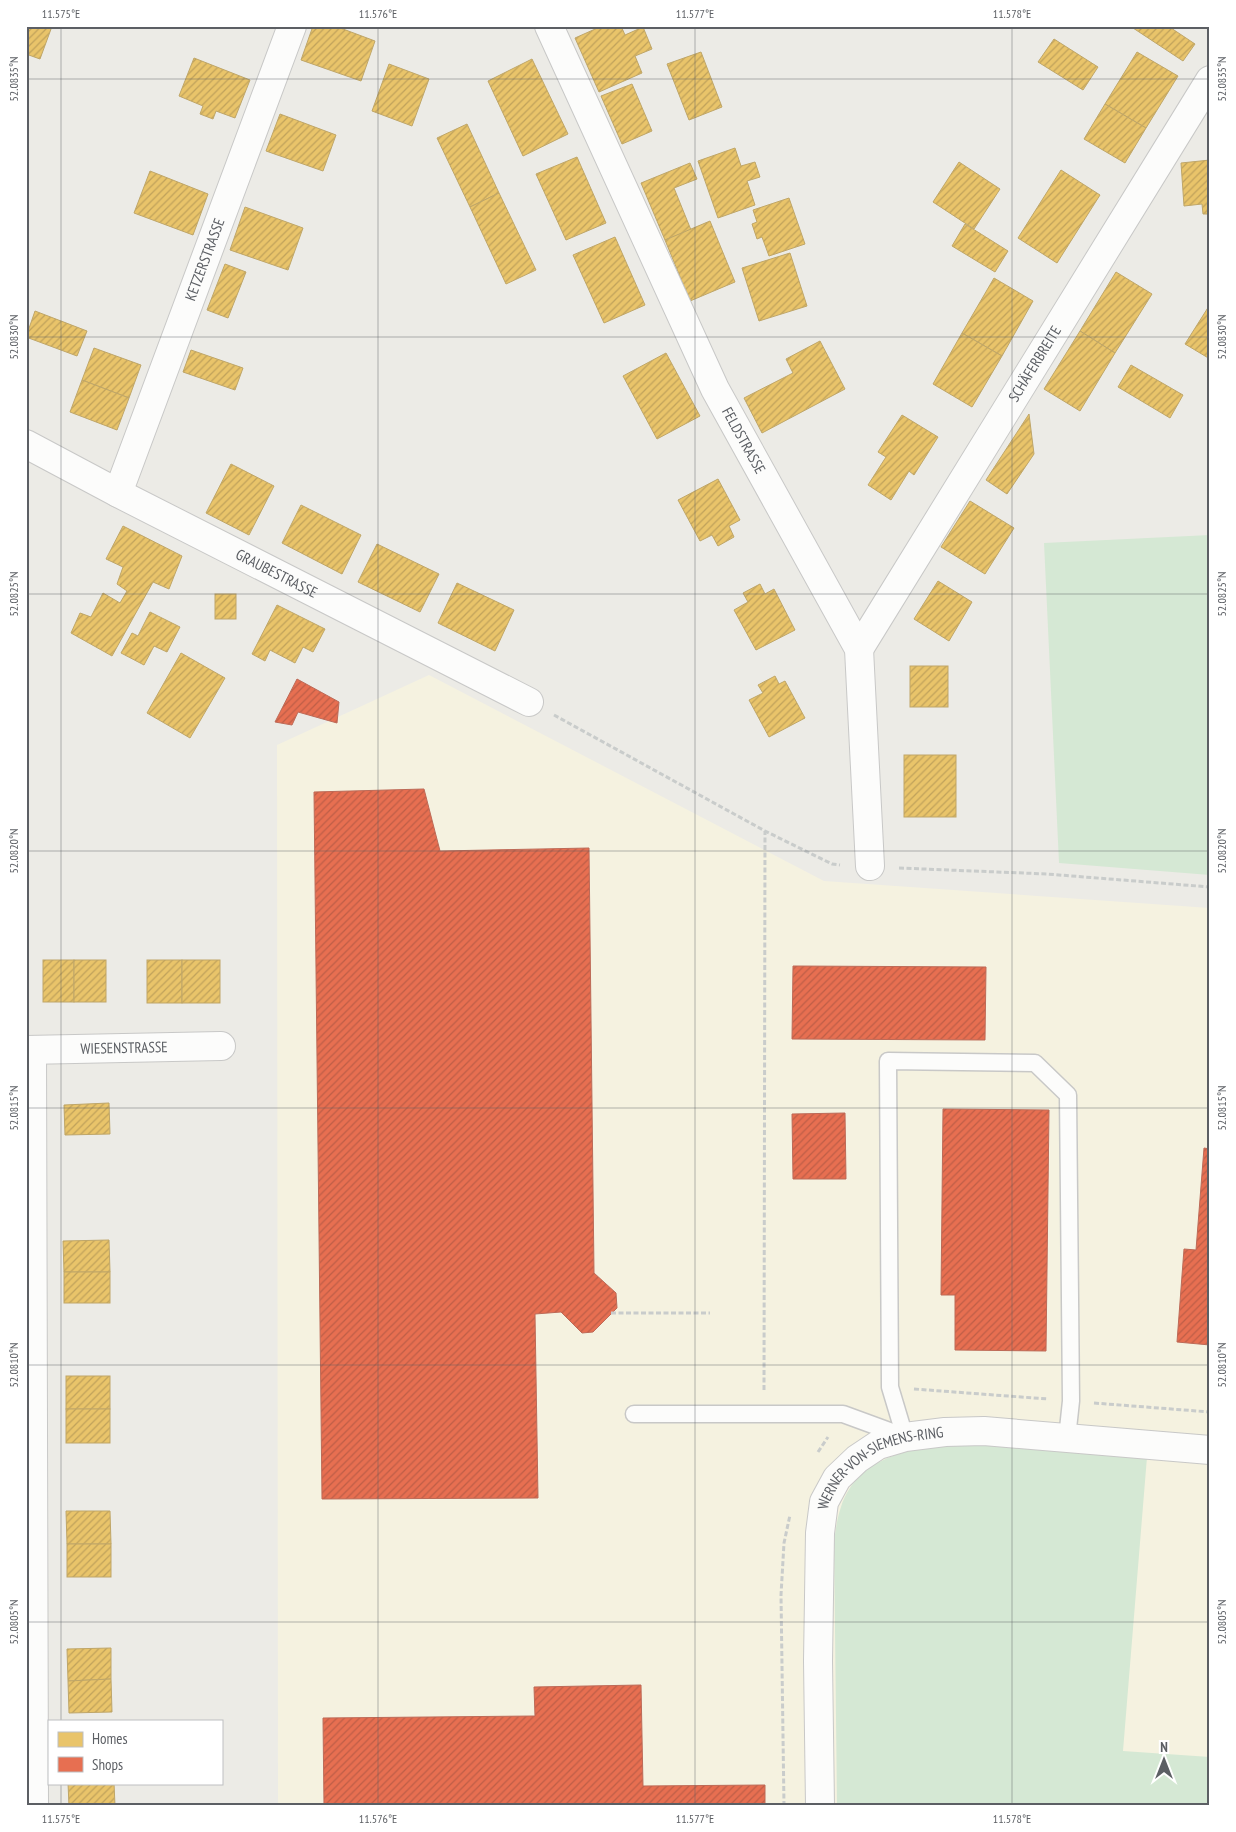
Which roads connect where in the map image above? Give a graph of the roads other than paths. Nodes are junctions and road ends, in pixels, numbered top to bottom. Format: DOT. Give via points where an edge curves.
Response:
graph roads {
  1 [pos="292,26"];
  2 [pos="549,26"];
  3 [pos="1210,80"];
  4 [pos="26,444"];
  5 [pos="118,493"];
  6 [pos="859,649"];
  7 [pos="530,702"];
  8 [pos="870,866"];
  9 [pos="221,1046"];
  10 [pos="29,1050"];
  11 [pos="634,1414"];
  12 [pos="905,1437"];
  13 [pos="1067,1438"];
  14 [pos="1210,1450"];
  15 [pos="34,1806"];
  16 [pos="820,1806"];
  1 -- 5 [label="street, KETZERSTRASSE"];
  2 -- 6 [label="street, FELDSTRASSE" via="716,389"];
  3 -- 6 [label="street, SCHÄFERBREITE"];
  4 -- 5 [label="street, GRAUBESTRASSE"];
  5 -- 7 [label="street, GRAUBESTRASSE"];
  6 -- 8 [label="street, FELDSTRASSE"];
  9 -- 10 [label="street, WIESENSTRASSE"];
  10 -- 15 [label="street"];
  11 -- 12 [label="lane" via="843,1414"];
  12 -- 13 [label="street, WERNER-VON-SIEMENS-RING" via="984,1431"];
  12 -- 13 [label="lane" via="890,1387 888,1061 1035,1063 1068,1095 1071,1401"];
  12 -- 16 [label="street, WERNER-VON-SIEMENS-RING" via="878,1446 857,1459 837,1478 824,1502 820,1533"];
  13 -- 14 [label="street, WERNER-VON-SIEMENS-RING"];
}
